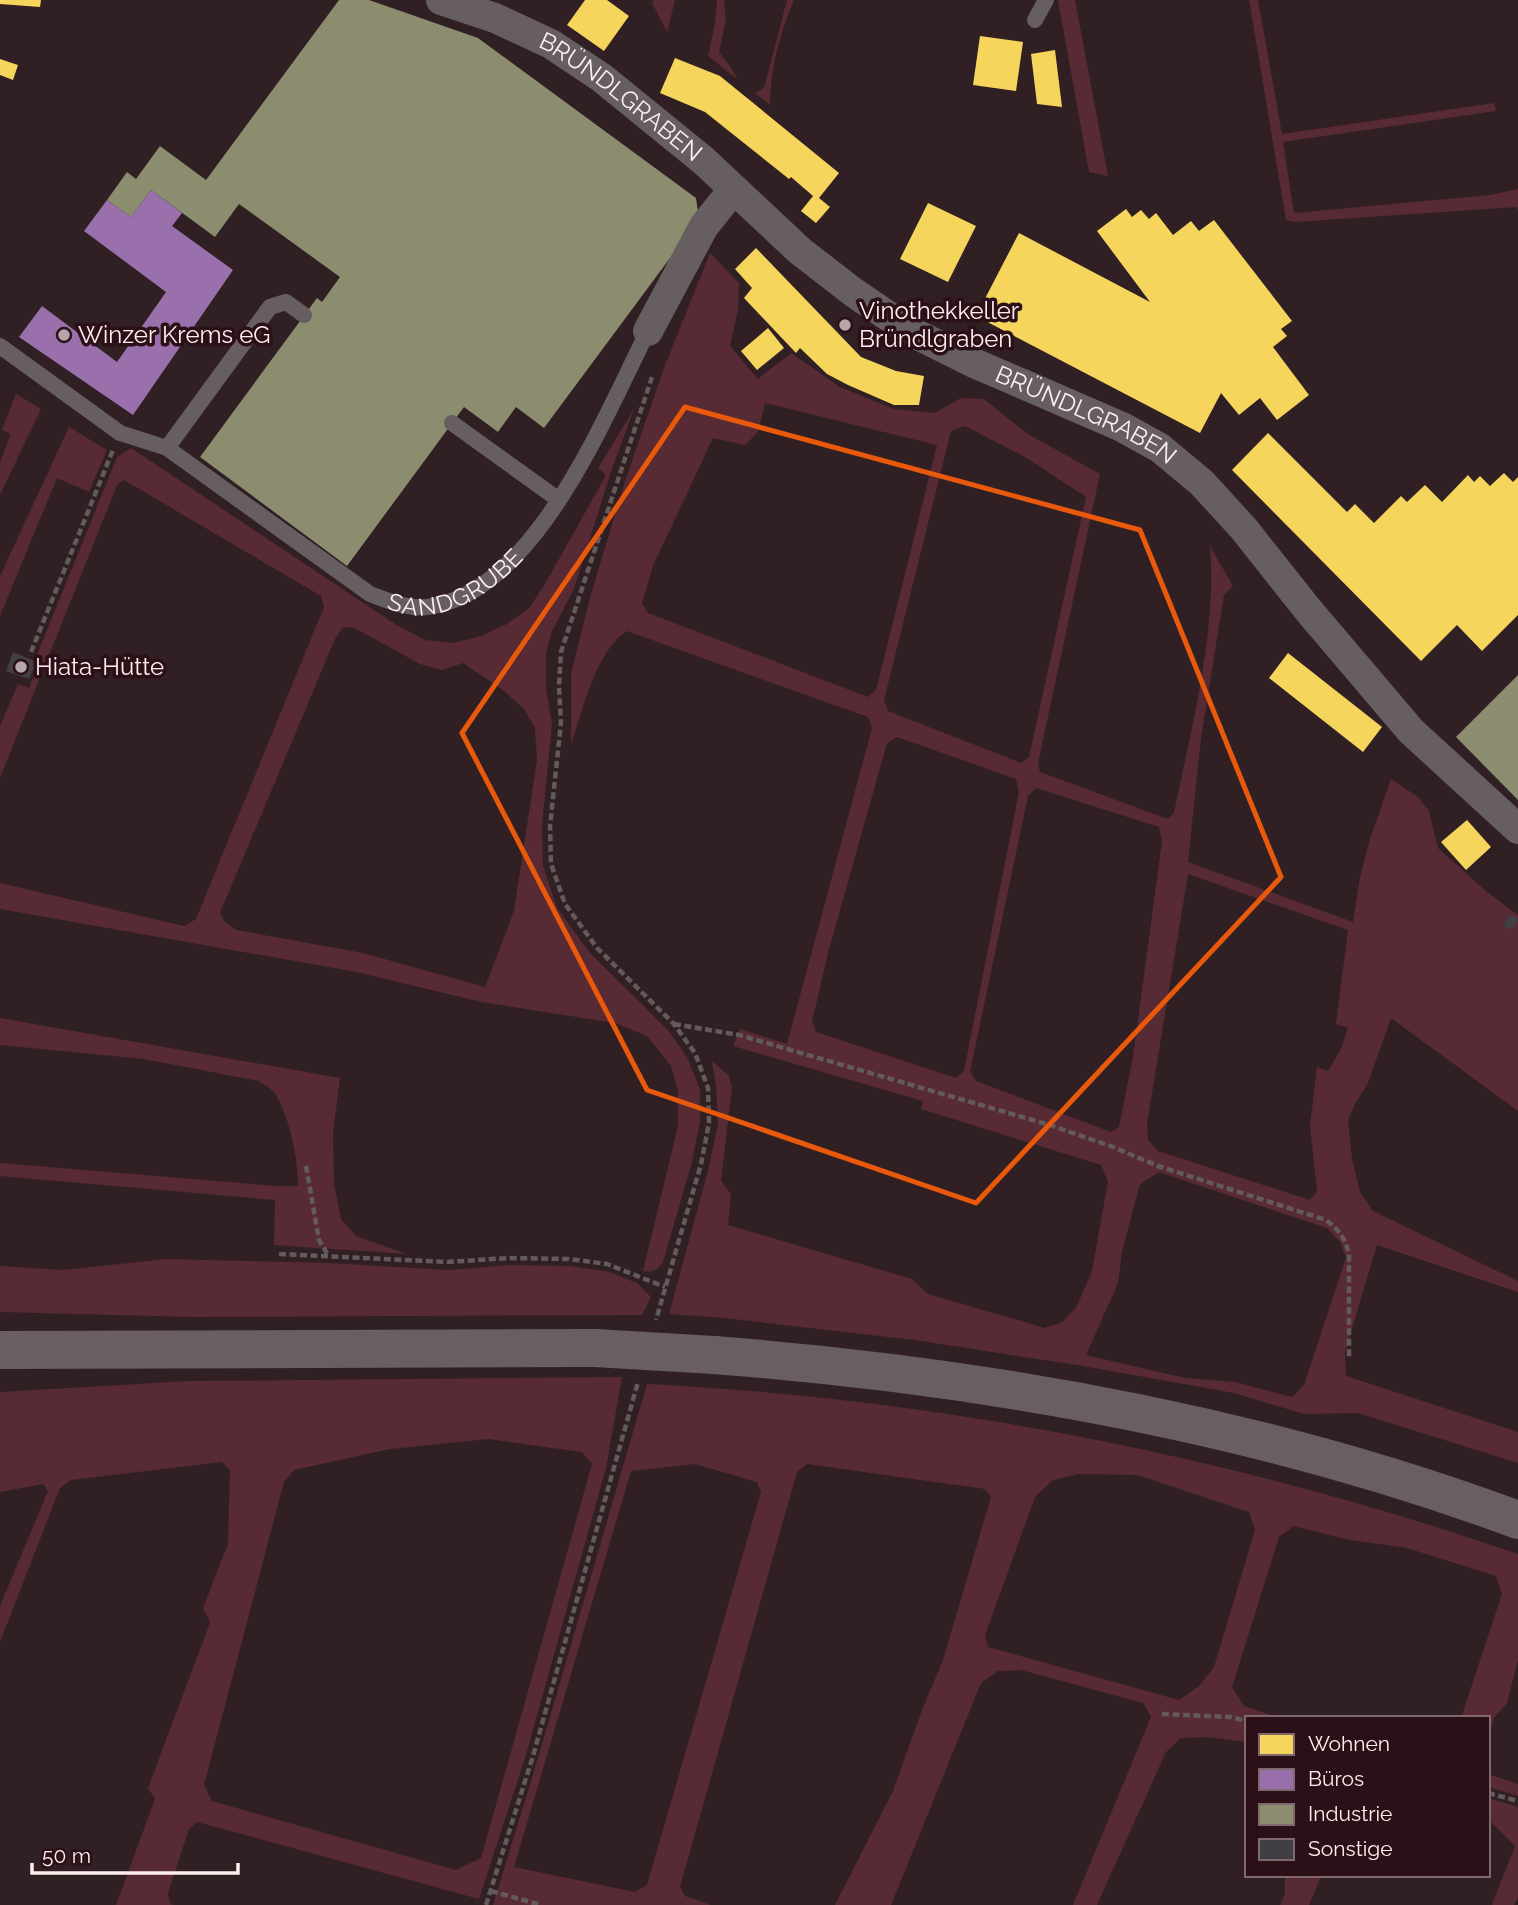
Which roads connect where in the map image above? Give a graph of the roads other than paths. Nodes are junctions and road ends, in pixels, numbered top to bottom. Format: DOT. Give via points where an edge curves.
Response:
graph roads {
  1 [pos="441,0"];
  2 [pos="1046,0"];
  3 [pos="1035,20"];
  4 [pos="733,190"];
  5 [pos="304,315"];
  6 [pos="648,331"];
  7 [pos="0,346"];
  8 [pos="452,423"];
  9 [pos="167,448"];
  10 [pos="559,500"];
  11 [pos="1518,829"];
  12 [pos="0,1350"];
  13 [pos="1518,1520"];
  1 -- 4 [label="street, BRÜNDLGRABEN" via="551,44 602,78"];
  2 -- 3 [label="lane"];
  4 -- 6 [label="street, SANDGRUBE" via="704,226"];
  4 -- 11 [label="street, BRÜNDLGRABEN" via="800,251 910,331 1122,427 1160,448 1202,482 1411,731"];
  5 -- 9 [label="lane" via="286,302 270,307"];
  6 -- 10 [label="lane, SANDGRUBE" via="610,411"];
  7 -- 9 [label="lane, SANDGRUBE" via="120,433"];
  8 -- 10 [label="lane"];
  9 -- 10 [label="lane, SANDGRUBE" via="370,594 401,606 428,607 462,596 495,576"];
  12 -- 13 [label="main road, bridge" via="594,1348 796,1361 1123,1410 1322,1458"];
}
